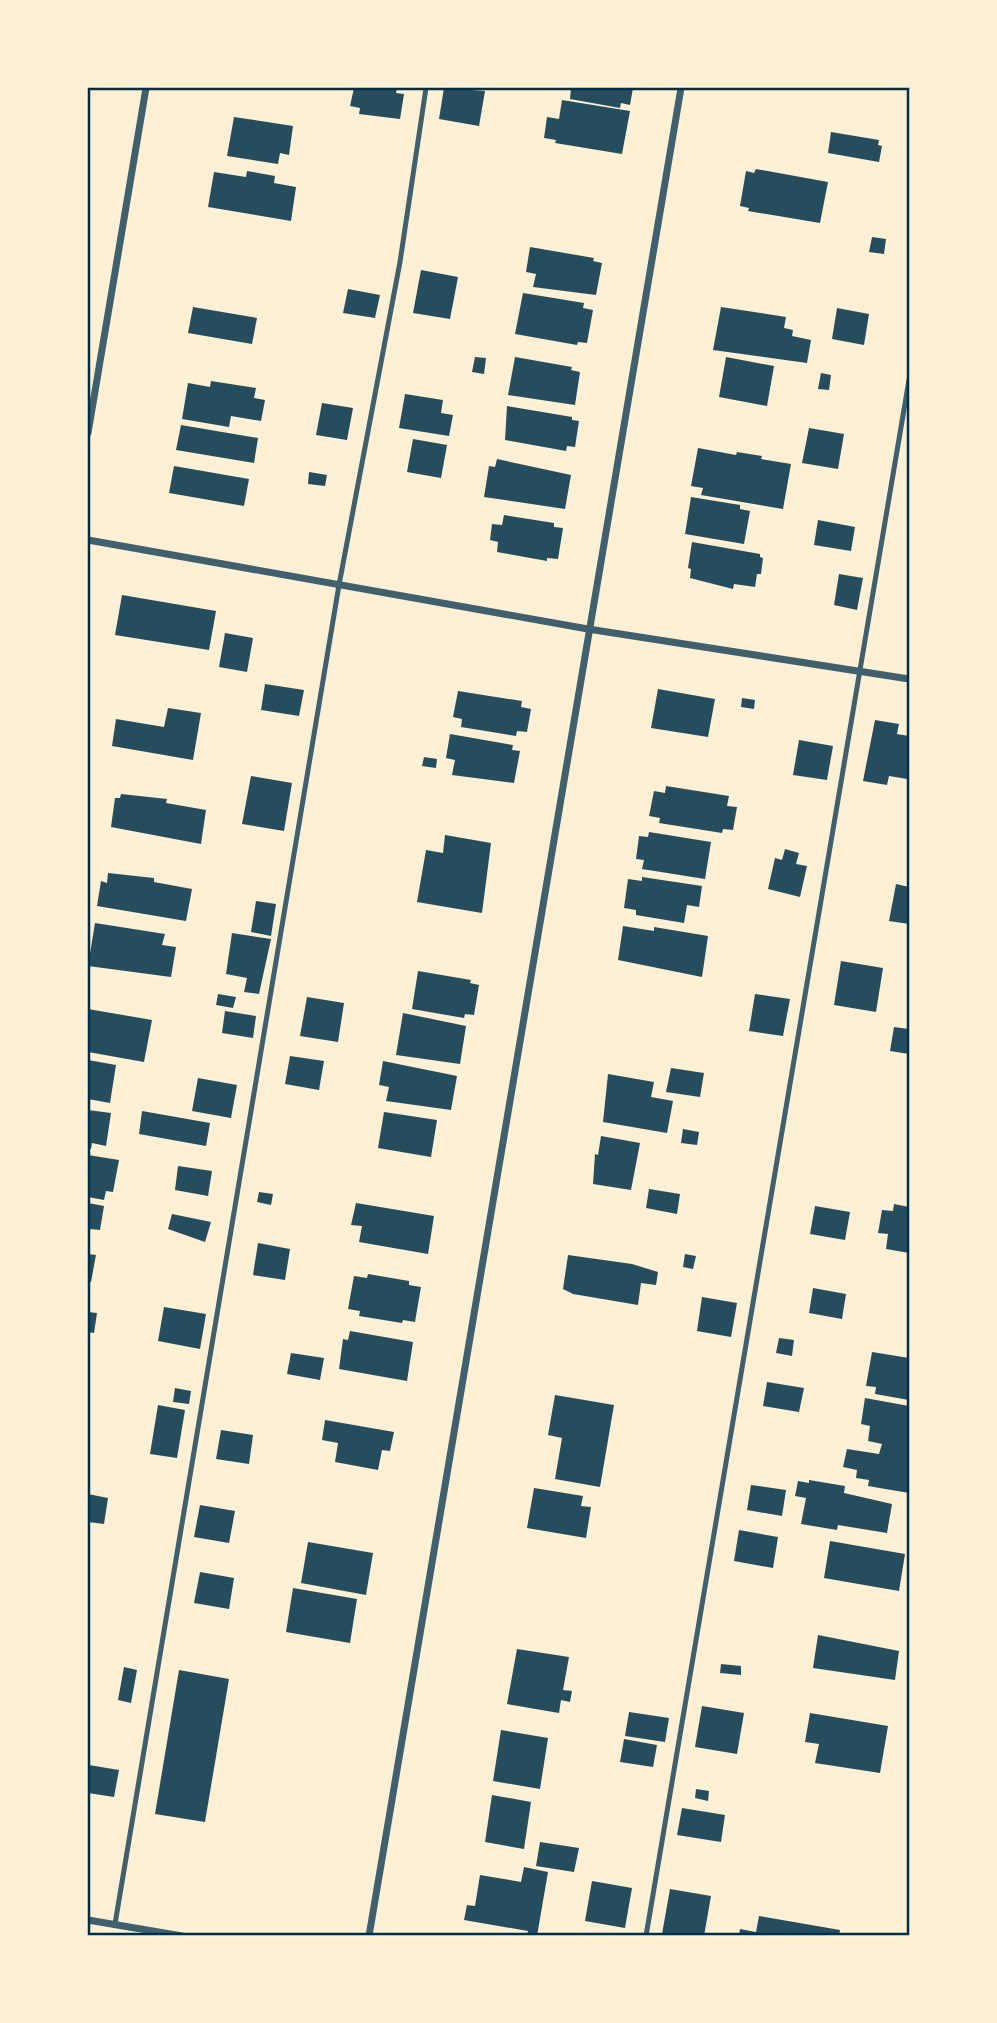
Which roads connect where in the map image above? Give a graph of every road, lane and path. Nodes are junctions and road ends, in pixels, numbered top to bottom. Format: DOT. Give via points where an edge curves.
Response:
graph roads {
  1 [pos="146,88"];
  2 [pos="426,88"];
  3 [pos="681,88"];
  4 [pos="909,380"];
  5 [pos="88,433"];
  6 [pos="88,540"];
  7 [pos="339,585"];
  8 [pos="588,629"];
  9 [pos="860,671"];
  10 [pos="909,679"];
  11 [pos="88,1920"];
  12 [pos="115,1924"];
  13 [pos="182,1936"];
  14 [pos="369,1936"];
  15 [pos="646,1936"];
  1 -- 5 [label="street"];
  2 -- 7 [label="lane" via="400,262"];
  3 -- 8 [label="street"];
  4 -- 9 [label="lane"];
  6 -- 7 [label="street"];
  7 -- 8 [label="street"];
  7 -- 12 [label="lane"];
  8 -- 9 [label="street"];
  8 -- 14 [label="street"];
  9 -- 10 [label="street"];
  9 -- 15 [label="lane"];
  11 -- 12 [label="street"];
  12 -- 13 [label="street"];
}
